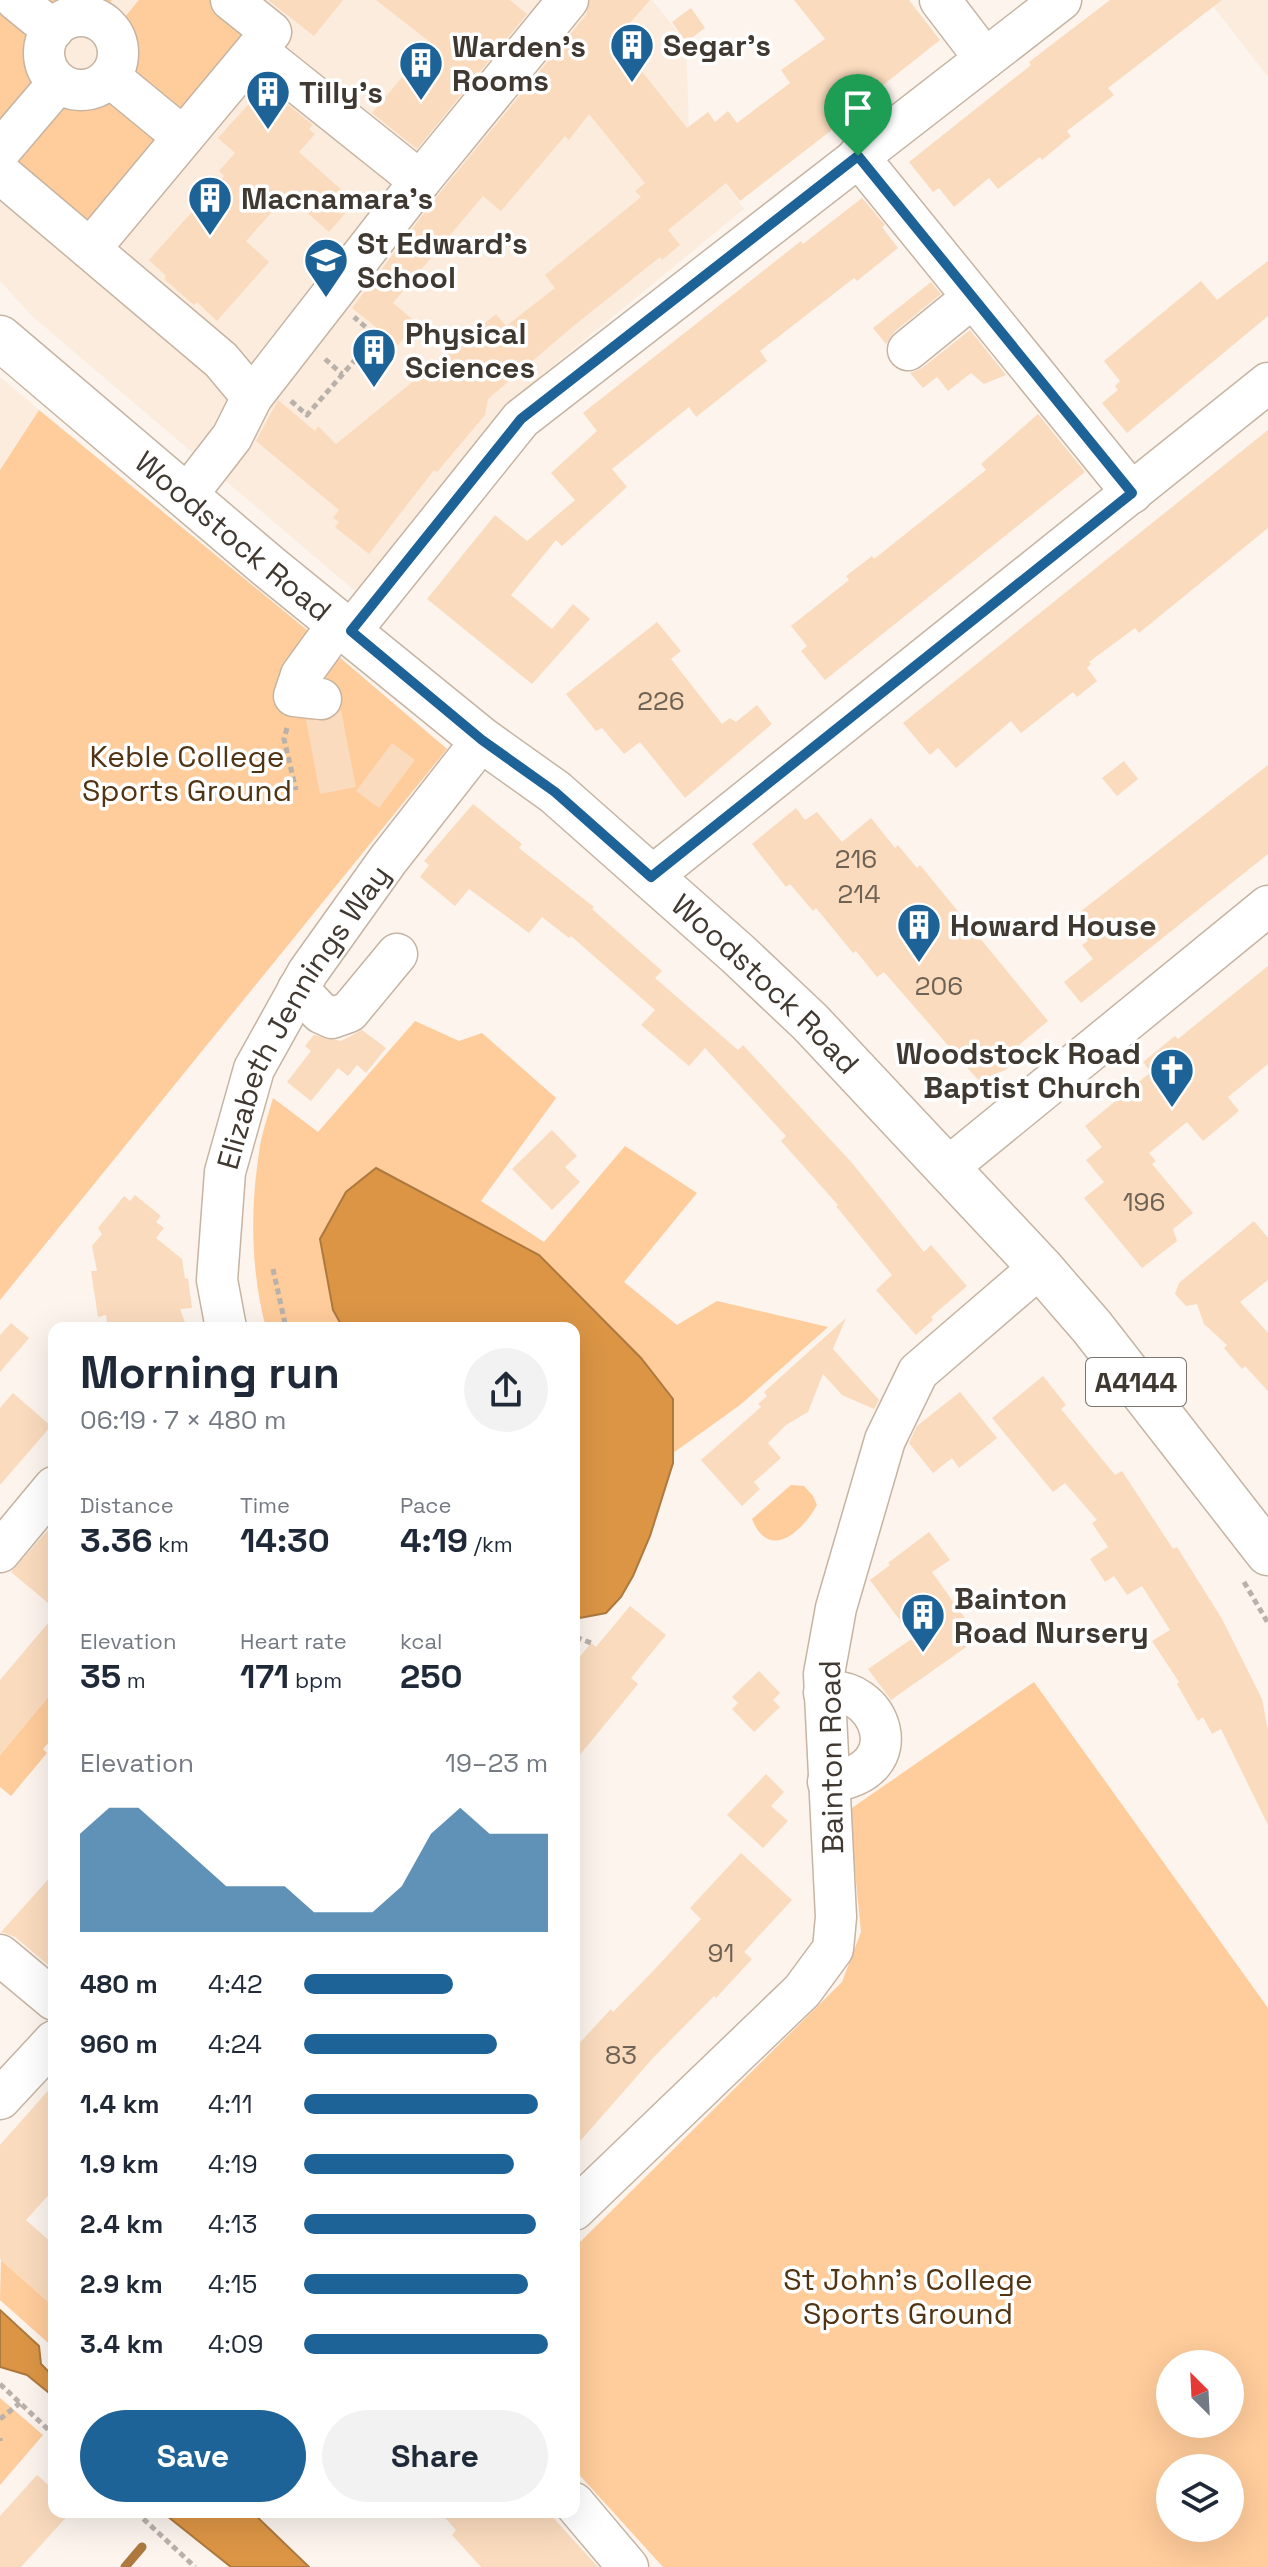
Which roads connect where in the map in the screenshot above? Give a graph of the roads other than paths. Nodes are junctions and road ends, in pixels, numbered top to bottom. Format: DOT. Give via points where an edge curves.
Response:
graph roads {
  1 [pos="16,0"];
  2 [pos="231,0"];
  3 [pos="568,0"];
  4 [pos="940,0"];
  5 [pos="1061,0"];
  6 [pos="115,12"];
  7 [pos="53,30"];
  8 [pos="256,50"];
  9 [pos="985,59"];
  10 [pos="110,77"];
  11 [pos="58,83"];
  12 [pos="183,137"];
  13 [pos="0,151"];
  14 [pos="858,156"];
  15 [pos="0,173"];
  16 [pos="420,181"];
  17 [pos="90,249"];
  18 [pos="972,298"];
  19 [pos="3,346"];
  20 [pos="908,350"];
  21 [pos="1268,383"];
  22 [pos="259,388"];
  23 [pos="1132,493"];
  24 [pos="187,495"];
  25 [pos="340,633"];
  26 [pos="308,697"];
  27 [pos="482,740"];
  28 [pos="651,877"];
  29 [pos="1268,906"];
  30 [pos="397,954"];
  31 [pos="298,989"];
  32 [pos="946,1169"];
  33 [pos="1040,1267"];
  34 [pos="225,1322"];
  35 [pos="48,1494"];
  36 [pos="0,1552"];
  37 [pos="1253,1561"];
  38 [pos="824,1693"];
  39 [pos="828,1782"];
  40 [pos="0,1955"];
  41 [pos="48,1995"];
  42 [pos="48,2047"];
  43 [pos="0,2099"];
  44 [pos="580,2204"];
  45 [pos="580,2510"];
  46 [pos="628,2567"];
  1 -- 7 [label="street"];
  2 -- 8 [label="street" via="271,32"];
  3 -- 16 [label="street"];
  4 -- 9 [label="street"];
  5 -- 9 [label="street"];
  6 -- 7 [label="street" via="68,18"];
  6 -- 10 [label="street" via="118,59"];
  7 -- 11 [label="street" via="44,61"];
  8 -- 12 [label="street"];
  8 -- 16 [label="street"];
  9 -- 14 [label="street"];
  10 -- 11 [label="street" via="95,89 82,91"];
  10 -- 12 [label="street"];
  11 -- 13 [label="street"];
  12 -- 17 [label="street"];
  14 -- 18 [label="street"];
  14 -- 25 [label="street" via="521,419"];
  15 -- 17 [label="street"];
  16 -- 22 [label="street"];
  17 -- 22 [label="street"];
  18 -- 20 [label="street"];
  18 -- 23 [label="street"];
  19 -- 24 [label="main road, Woodstock Road / A4144"];
  21 -- 23 [label="street"];
  22 -- 24 [label="street" via="232,437"];
  23 -- 28 [label="street"];
  24 -- 25 [label="main road, Woodstock Road / A4144"];
  25 -- 26 [label="street" via="301,675"];
  25 -- 27 [label="main road, Woodstock Road / A4144"];
  27 -- 28 [label="main road, Woodstock Road / A4144" via="555,792"];
  27 -- 31 [label="street, Elizabeth Jennings Way" via="388,860"];
  28 -- 32 [label="main road, Woodstock Road / A4144" via="810,1022"];
  29 -- 32 [label="street"];
  30 -- 31 [label="street" via="349,1012 332,1018"];
  31 -- 34 [label="street, Elizabeth Jennings Way" via="254,1069 225,1172 217,1280"];
  32 -- 33 [label="main road, Woodstock Road / A4144"];
  33 -- 37 [label="main road, Woodstock Road / A4144" via="1118,1359"];
  33 -- 38 [label="street, Bainton Road" via="918,1372 899,1408 836,1608"];
  35 -- 36 [label="street"];
  38 -- 39 [label="street, Bainton Road"];
  38 -- 39 [label="street" via="843,1692 858,1700 873,1712 881,1730 881,1749 869,1769 848,1780"];
  39 -- 44 [label="street, Bainton Road" via="833,1949 802,1991"];
  40 -- 41 [label="street"];
  42 -- 43 [label="street"];
  45 -- 46 [label="street"];
}
